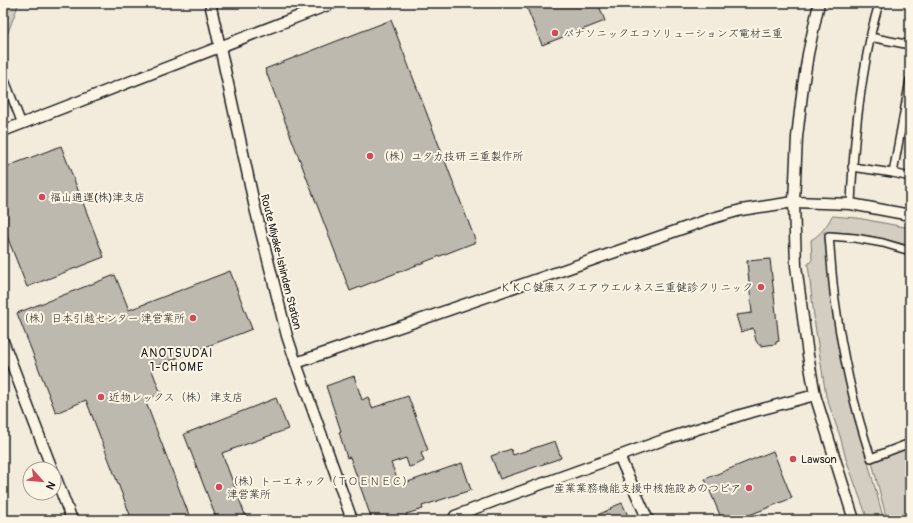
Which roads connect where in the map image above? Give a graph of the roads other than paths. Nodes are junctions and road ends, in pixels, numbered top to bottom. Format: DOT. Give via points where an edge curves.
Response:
graph roads {
  1 [pos="210,3"];
  2 [pos="333,3"];
  3 [pos="820,3"];
  4 [pos="879,3"];
  5 [pos="870,38"];
  6 [pos="910,45"];
  7 [pos="220,47"];
  8 [pos="3,75"];
  9 [pos="910,80"];
  10 [pos="22,124"];
  11 [pos="3,131"];
  12 [pos="852,167"];
  13 [pos="893,173"];
  14 [pos="910,177"];
  15 [pos="794,202"];
  16 [pos="851,204"];
  17 [pos="910,215"];
  18 [pos="910,251"];
  19 [pos="3,341"];
  20 [pos="296,363"];
  21 [pos="815,396"];
  22 [pos="910,443"];
  23 [pos="620,456"];
  24 [pos="49,461"];
  25 [pos="62,494"];
  26 [pos="453,519"];
  27 [pos="72,520"];
  28 [pos="352,520"];
  29 [pos="648,520"];
  30 [pos="854,520"];
  1 -- 7 [label="street, Route Miyake-Ishinden Station"];
  2 -- 7 [label="street"];
  3 -- 15 [label="street" via="803,86 797,137"];
  4 -- 5 [label="street"];
  5 -- 6 [label="street"];
  5 -- 12 [label="street"];
  7 -- 10 [label="street"];
  7 -- 20 [label="street, Route Miyake-Ishinden Station" via="255,208"];
  8 -- 10 [label="street"];
  9 -- 13 [label="street"];
  10 -- 11 [label="street"];
  12 -- 13 [label="street"];
  12 -- 16 [label="street"];
  13 -- 14 [label="street"];
  15 -- 16 [label="street"];
  15 -- 20 [label="street" via="740,210 713,218"];
  15 -- 21 [label="street" via="796,266"];
  16 -- 17 [label="street"];
  18 -- 22 [label="street" via="855,238 829,236 841,337 851,386 871,458"];
  19 -- 24 [label="street"];
  20 -- 28 [label="street, Route Miyake-Ishinden Station"];
  21 -- 23 [label="street" via="744,414"];
  21 -- 30 [label="street"];
  23 -- 26 [label="street" via="497,500"];
  23 -- 29 [label="street"];
  25 -- 27 [label="street"];
}
